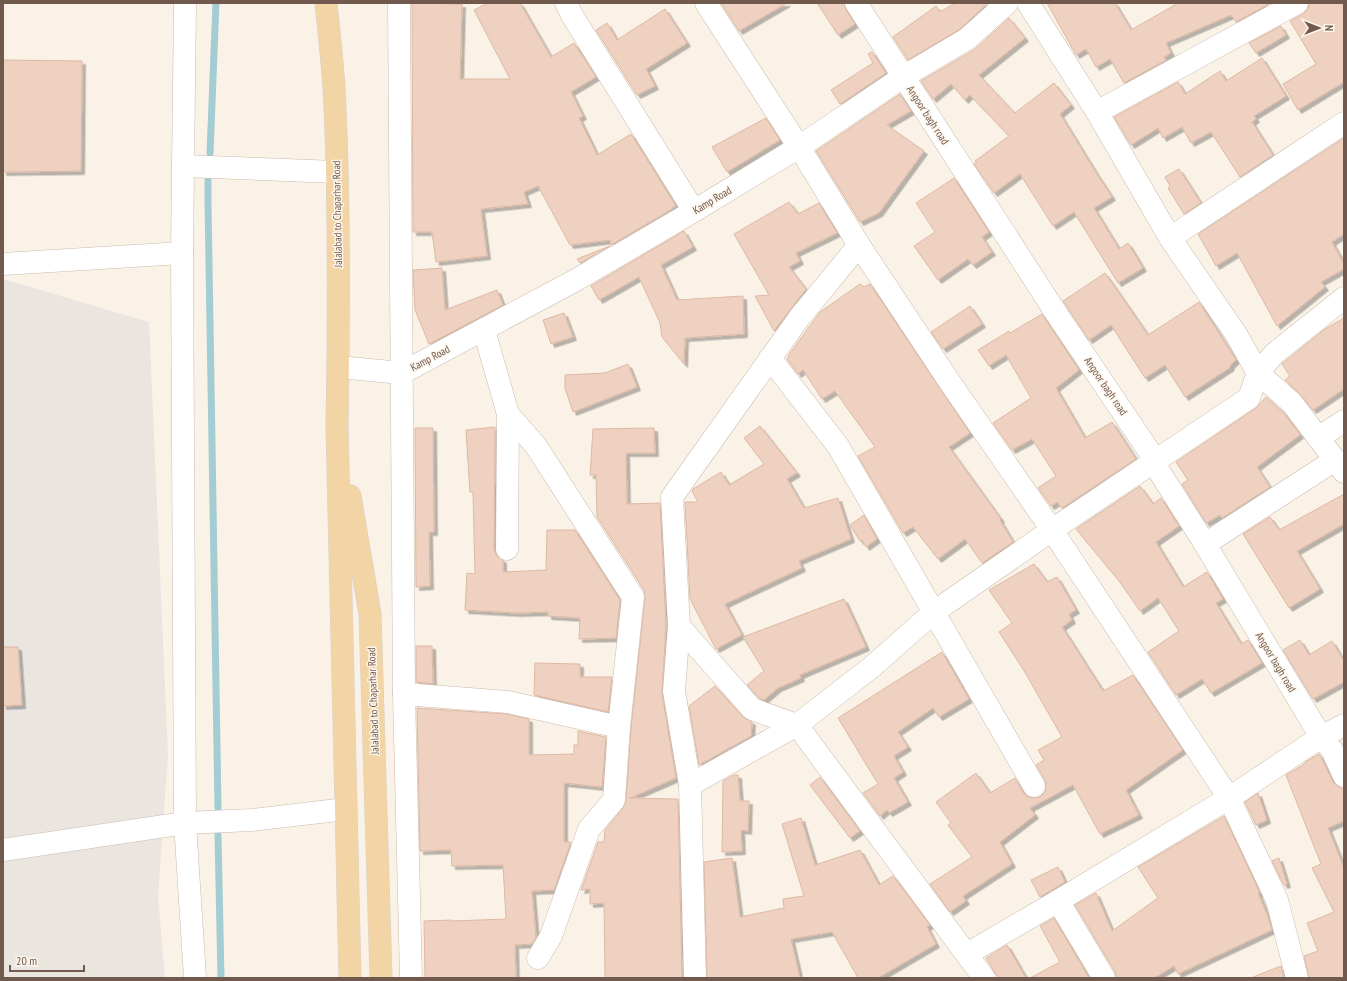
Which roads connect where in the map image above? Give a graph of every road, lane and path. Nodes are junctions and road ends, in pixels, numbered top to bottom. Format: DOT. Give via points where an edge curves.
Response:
graph roads {
  1 [pos="185,3"];
  2 [pos="326,3"];
  3 [pos="399,3"];
  4 [pos="566,3"];
  5 [pos="706,3"];
  6 [pos="856,3"];
  7 [pos="1007,3"];
  8 [pos="1028,3"];
  9 [pos="1297,3"];
  10 [pos="903,77"];
  11 [pos="1097,112"];
  12 [pos="1344,123"];
  13 [pos="799,147"];
  14 [pos="183,166"];
  15 [pos="336,172"];
  16 [pos="694,211"];
  17 [pos="1170,238"];
  18 [pos="859,245"];
  19 [pos="182,253"];
  20 [pos="3,264"];
  21 [pos="1344,298"];
  22 [pos="484,330"];
  23 [pos="770,358"];
  24 [pos="338,367"];
  25 [pos="402,373"];
  26 [pos="1258,374"];
  27 [pos="508,414"];
  28 [pos="1344,421"];
  29 [pos="337,426"];
  30 [pos="1318,438"];
  31 [pos="1155,460"];
  32 [pos="1339,466"];
  33 [pos="1052,530"];
  34 [pos="1206,544"];
  35 [pos="507,549"];
  36 [pos="934,612"];
  37 [pos="679,626"];
  38 [pos="404,694"];
  39 [pos="797,725"];
  40 [pos="1344,725"];
  41 [pos="619,727"];
  42 [pos="1320,737"];
  43 [pos="1344,776"];
  44 [pos="690,785"];
  45 [pos="1034,786"];
  46 [pos="1229,798"];
  47 [pos="346,809"];
  48 [pos="185,823"];
  49 [pos="3,850"];
  50 [pos="1058,901"];
  51 [pos="967,954"];
  52 [pos="538,958"];
  53 [pos="195,978"];
  54 [pos="350,978"];
  55 [pos="381,978"];
  56 [pos="411,978"];
  57 [pos="695,978"];
  58 [pos="984,978"];
  59 [pos="1104,978"];
  60 [pos="1298,978"];
  1 -- 14 [label="street"];
  2 -- 15 [label="main road, Jalalabad to Chaparhar Road" via="334,87"];
  3 -- 25 [label="street"];
  4 -- 16 [label="street"];
  5 -- 13 [label="street"];
  6 -- 10 [label="street, Angoor bagh road"];
  7 -- 10 [label="street, Kamp Road" via="967,39"];
  8 -- 11 [label="street"];
  9 -- 11 [label="street"];
  10 -- 13 [label="street, Kamp Road"];
  10 -- 31 [label="street, Angoor bagh road"];
  11 -- 17 [label="street"];
  12 -- 17 [label="street"];
  13 -- 16 [label="street, Kamp Road"];
  13 -- 18 [label="street"];
  14 -- 15 [label="street"];
  14 -- 19 [label="street"];
  15 -- 24 [label="main road, Jalalabad to Chaparhar Road"];
  16 -- 22 [label="street, Kamp Road"];
  17 -- 26 [label="street" via="1236,334"];
  18 -- 23 [label="street"];
  18 -- 33 [label="street"];
  19 -- 20 [label="street"];
  19 -- 48 [label="street"];
  21 -- 26 [label="street" via="1274,354"];
  22 -- 25 [label="street, Kamp Road"];
  22 -- 27 [label="street"];
  23 -- 36 [label="street" via="838,446"];
  23 -- 37 [label="street" via="672,497"];
  24 -- 25 [label="street"];
  24 -- 29 [label="main road, Jalalabad to Chaparhar Road"];
  25 -- 38 [label="street"];
  26 -- 30 [label="street" via="1292,403"];
  26 -- 31 [label="street" via="1249,398"];
  27 -- 35 [label="street"];
  27 -- 41 [label="street" via="536,446 633,597"];
  28 -- 30 [label="street"];
  29 -- 47 [label="main road, Jalalabad to Chaparhar Road"];
  29 -- 55 [label="main road, Jalalabad to Chaparhar Road" via="370,614"];
  30 -- 32 [label="street"];
  31 -- 33 [label="street"];
  31 -- 34 [label="street, Angoor bagh road" via="1157,468"];
  32 -- 34 [label="street"];
  33 -- 36 [label="street"];
  33 -- 46 [label="street"];
  34 -- 42 [label="street, Angoor bagh road"];
  36 -- 39 [label="street" via="873,666"];
  36 -- 45 [label="street"];
  37 -- 39 [label="street" via="752,709"];
  37 -- 44 [label="street" via="674,691"];
  38 -- 41 [label="street" via="508,702"];
  38 -- 56 [label="street"];
  39 -- 44 [label="street"];
  39 -- 51 [label="street"];
  40 -- 42 [label="street"];
  41 -- 52 [label="street" via="614,800 589,829 551,936"];
  42 -- 43 [label="street, Angoor bagh road" via="1332,750"];
  42 -- 46 [label="street"];
  44 -- 57 [label="street"];
  46 -- 50 [label="street"];
  46 -- 60 [label="street" via="1277,900"];
  47 -- 48 [label="street" via="252,820"];
  47 -- 54 [label="main road, Jalalabad to Chaparhar Road"];
  48 -- 49 [label="street"];
  48 -- 53 [label="street"];
  50 -- 51 [label="street"];
  50 -- 59 [label="street"];
  51 -- 58 [label="street"];
}
